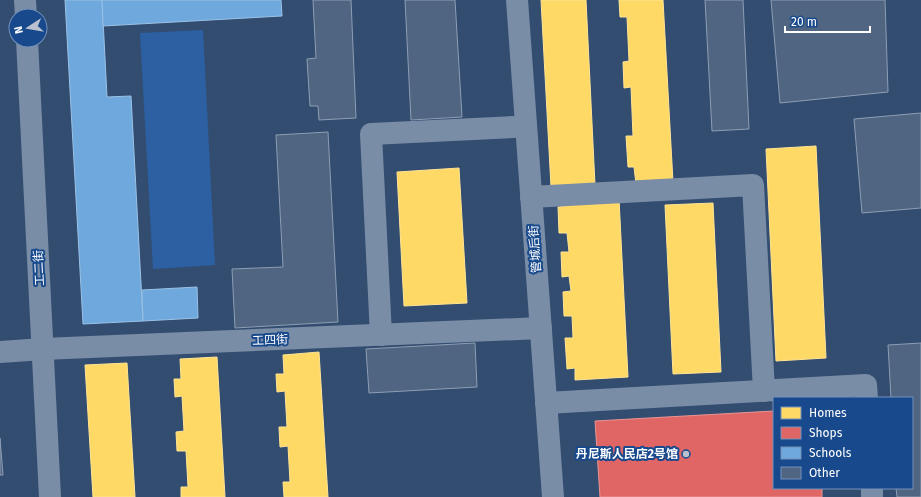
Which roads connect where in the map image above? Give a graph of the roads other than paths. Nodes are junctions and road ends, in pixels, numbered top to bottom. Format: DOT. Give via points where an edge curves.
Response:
graph roads {
  1 [pos="517,0"];
  2 [pos="27,48"];
  3 [pos="513,127"];
  4 [pos="531,197"];
  5 [pos="541,328"];
  6 [pos="381,335"];
  7 [pos="43,349"];
  8 [pos="0,352"];
  9 [pos="764,391"];
  10 [pos="867,397"];
  11 [pos="546,402"];
  12 [pos="50,497"];
  13 [pos="553,497"];
  1 -- 4 [label="street, 管城后街"];
  2 -- 7 [label="street, 工二街"];
  3 -- 6 [label="street" via="371,134"];
  4 -- 5 [label="street, 管城后街"];
  4 -- 9 [label="street" via="753,185"];
  5 -- 6 [label="street, 工四街"];
  5 -- 11 [label="street, 管城后街"];
  6 -- 7 [label="street, 工四街"];
  7 -- 8 [label="street, 工四街"];
  7 -- 12 [label="street, 工二街"];
  9 -- 10 [label="street" via="866,385"];
  9 -- 11 [label="street"];
  11 -- 13 [label="street, 管城后街"];
}
